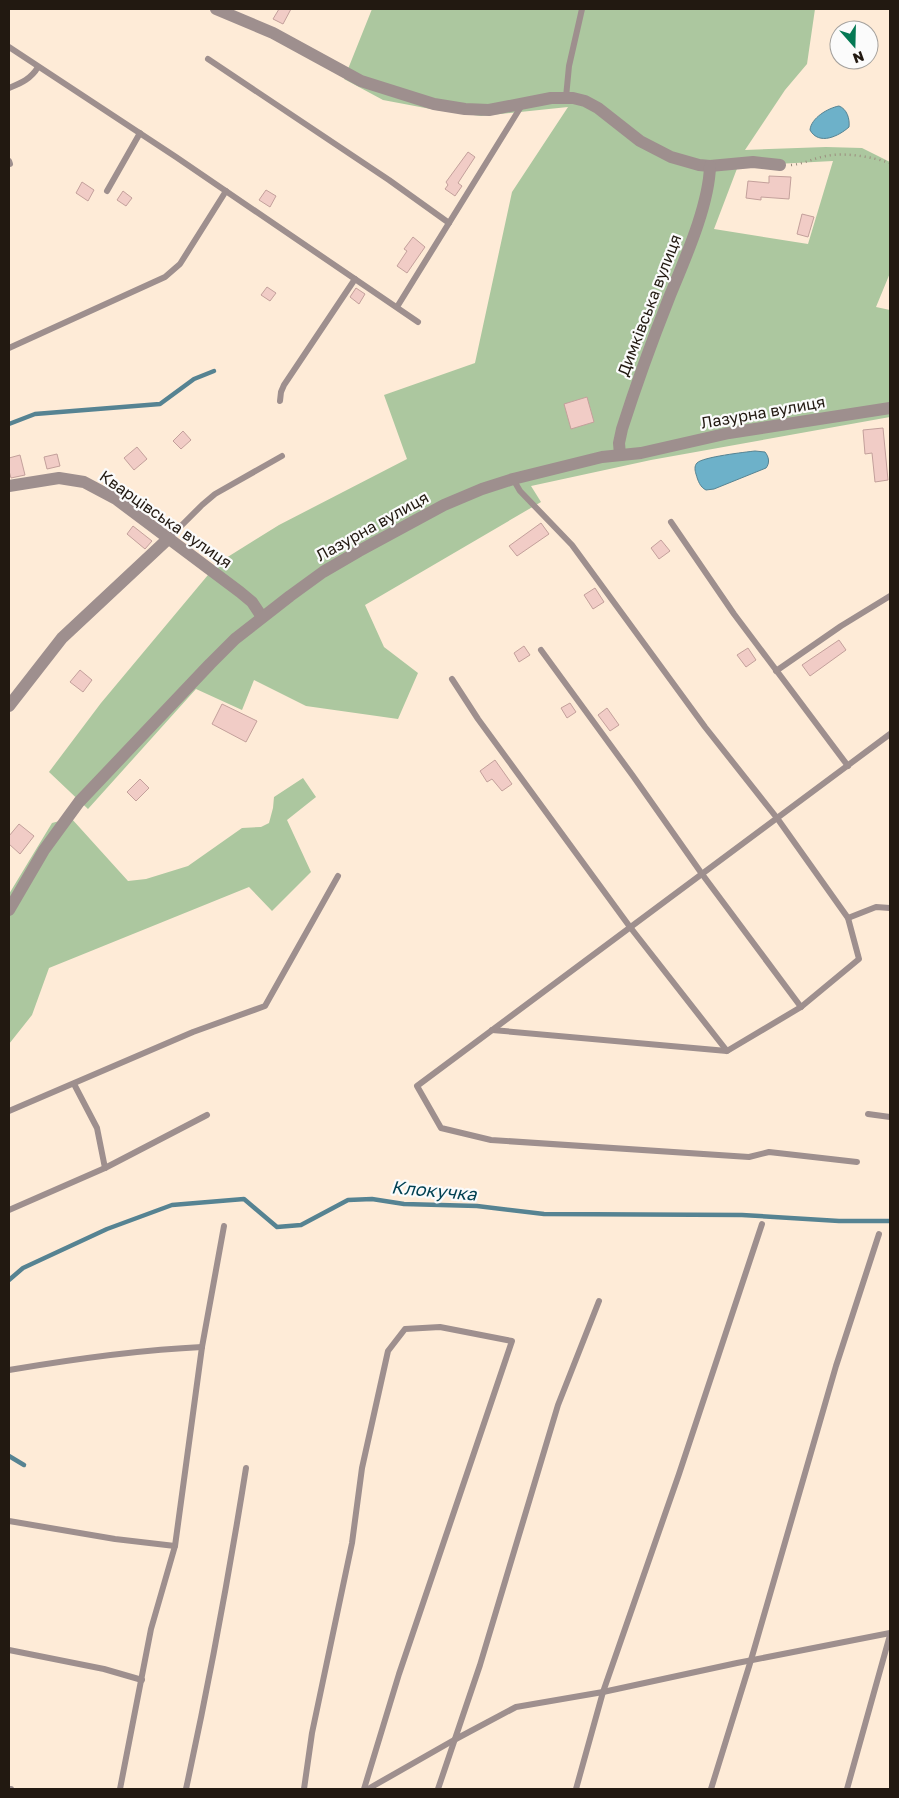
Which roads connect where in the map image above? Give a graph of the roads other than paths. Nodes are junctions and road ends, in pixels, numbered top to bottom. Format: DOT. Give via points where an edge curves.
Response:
graph roads {
  1 [pos="216,9"];
  2 [pos="582,9"];
  3 [pos="9,46"];
  4 [pos="208,58"];
  5 [pos="38,68"];
  6 [pos="9,88"];
  7 [pos="566,97"];
  8 [pos="522,104"];
  9 [pos="140,133"];
  10 [pos="780,165"];
  11 [pos="710,166"];
  12 [pos="107,191"];
  13 [pos="226,191"];
  14 [pos="449,223"];
  15 [pos="355,279"];
  16 [pos="397,307"];
  17 [pos="418,322"];
  18 [pos="9,348"];
  19 [pos="280,401"];
  20 [pos="890,408"];
  21 [pos="620,455"];
  22 [pos="282,456"];
  23 [pos="513,479"];
  24 [pos="9,486"];
  25 [pos="671,522"];
  26 [pos="169,538"];
  27 [pos="890,596"];
  28 [pos="262,617"];
  29 [pos="541,650"];
  30 [pos="776,671"];
  31 [pos="452,679"];
  32 [pos="9,706"];
  33 [pos="890,734"];
  34 [pos="848,766"];
  35 [pos="777,818"];
  36 [pos="702,874"];
  37 [pos="338,876"];
  38 [pos="890,908"];
  39 [pos="9,910"];
  40 [pos="848,918"];
  41 [pos="630,927"];
  42 [pos="801,1007"];
  43 [pos="492,1030"];
  44 [pos="727,1051"];
  45 [pos="74,1084"];
  46 [pos="9,1111"];
  47 [pos="868,1114"];
  48 [pos="207,1115"];
  49 [pos="890,1117"];
  50 [pos="857,1162"];
  51 [pos="105,1168"];
  52 [pos="9,1210"];
  53 [pos="762,1224"];
  54 [pos="224,1226"];
  55 [pos="880,1234"];
  56 [pos="599,1302"];
  57 [pos="202,1347"];
  58 [pos="9,1370"];
  59 [pos="246,1468"];
  60 [pos="9,1521"];
  61 [pos="175,1546"];
  62 [pos="890,1634"];
  63 [pos="9,1650"];
  64 [pos="751,1660"];
  65 [pos="142,1680"];
  66 [pos="603,1692"];
  67 [pos="454,1740"];
  68 [pos="120,1789"];
  69 [pos="186,1789"];
  70 [pos="304,1789"];
  71 [pos="366,1789"];
  72 [pos="438,1789"];
  73 [pos="576,1789"];
  74 [pos="711,1789"];
  75 [pos="847,1789"];
  1 -- 8 [label="street" via="266,30 376,87 434,104 465,109 493,110"];
  2 -- 7 [label="lane" via="569,66"];
  3 -- 5 [label="lane"];
  4 -- 14 [label="lane"];
  5 -- 6 [label="lane" via="27,80"];
  5 -- 9 [label="lane"];
  7 -- 8 [label="street"];
  7 -- 11 [label="street" via="598,108 658,151"];
  8 -- 14 [label="lane"];
  9 -- 12 [label="lane"];
  9 -- 13 [label="lane"];
  10 -- 11 [label="street" via="753,162"];
  11 -- 21 [label="street, Димківська вулиця" via="709,186 689,246 627,412 620,437"];
  13 -- 15 [label="lane"];
  13 -- 18 [label="lane" via="180,264 166,277"];
  14 -- 16 [label="lane"];
  15 -- 16 [label="lane"];
  15 -- 19 [label="lane" via="284,385"];
  16 -- 17 [label="lane"];
  20 -- 21 [label="street, Лазурна вулиця" via="729,433"];
  21 -- 23 [label="street, Лазурна вулиця"];
  22 -- 26 [label="lane" via="215,494"];
  23 -- 28 [label="street, Лазурна вулиця" via="452,502 358,551 311,580"];
  23 -- 35 [label="lane" via="520,491 572,545 699,719"];
  24 -- 26 [label="street, Кварцівська вулиця" via="59,478 84,482 116,499"];
  25 -- 30 [label="lane"];
  26 -- 28 [label="street, Кварцівська вулиця" via="252,602"];
  26 -- 32 [label="street" via="71,630 44,659"];
  27 -- 30 [label="lane"];
  28 -- 39 [label="street, Лазурна вулиця" via="216,658 79,802 44,850"];
  29 -- 36 [label="lane"];
  30 -- 34 [label="lane"];
  31 -- 41 [label="lane"];
  33 -- 34 [label="lane"];
  34 -- 35 [label="lane"];
  35 -- 36 [label="lane"];
  35 -- 40 [label="lane"];
  36 -- 41 [label="lane"];
  36 -- 42 [label="lane"];
  37 -- 45 [label="lane" via="265,1006 193,1032"];
  38 -- 40 [label="lane" via="876,907"];
  40 -- 42 [label="lane" via="860,959"];
  41 -- 43 [label="lane"];
  41 -- 44 [label="lane"];
  42 -- 44 [label="lane"];
  43 -- 44 [label="lane"];
  43 -- 50 [label="lane" via="417,1086 441,1128 491,1140 749,1157 769,1152"];
  45 -- 46 [label="lane"];
  45 -- 51 [label="lane" via="97,1128"];
  47 -- 49 [label="lane"];
  48 -- 51 [label="lane"];
  51 -- 52 [label="lane"];
  53 -- 66 [label="lane"];
  54 -- 57 [label="lane"];
  55 -- 64 [label="lane" via="836,1366"];
  56 -- 67 [label="lane" via="558,1405 480,1665"];
  57 -- 58 [label="lane" via="147,1350"];
  57 -- 61 [label="lane"];
  59 -- 69 [label="lane"];
  60 -- 61 [label="lane"];
  61 -- 65 [label="lane" via="151,1629"];
  62 -- 64 [label="lane"];
  62 -- 75 [label="lane"];
  63 -- 65 [label="lane"];
  64 -- 66 [label="lane"];
  64 -- 74 [label="lane"];
  65 -- 68 [label="lane"];
  66 -- 67 [label="lane" via="516,1708"];
  66 -- 73 [label="lane"];
  67 -- 71 [label="lane"];
  67 -- 72 [label="lane"];
  70 -- 71 [label="lane" via="312,1733 352,1543 362,1468 388,1351 405,1329 440,1327 512,1341 399,1674"];
}
